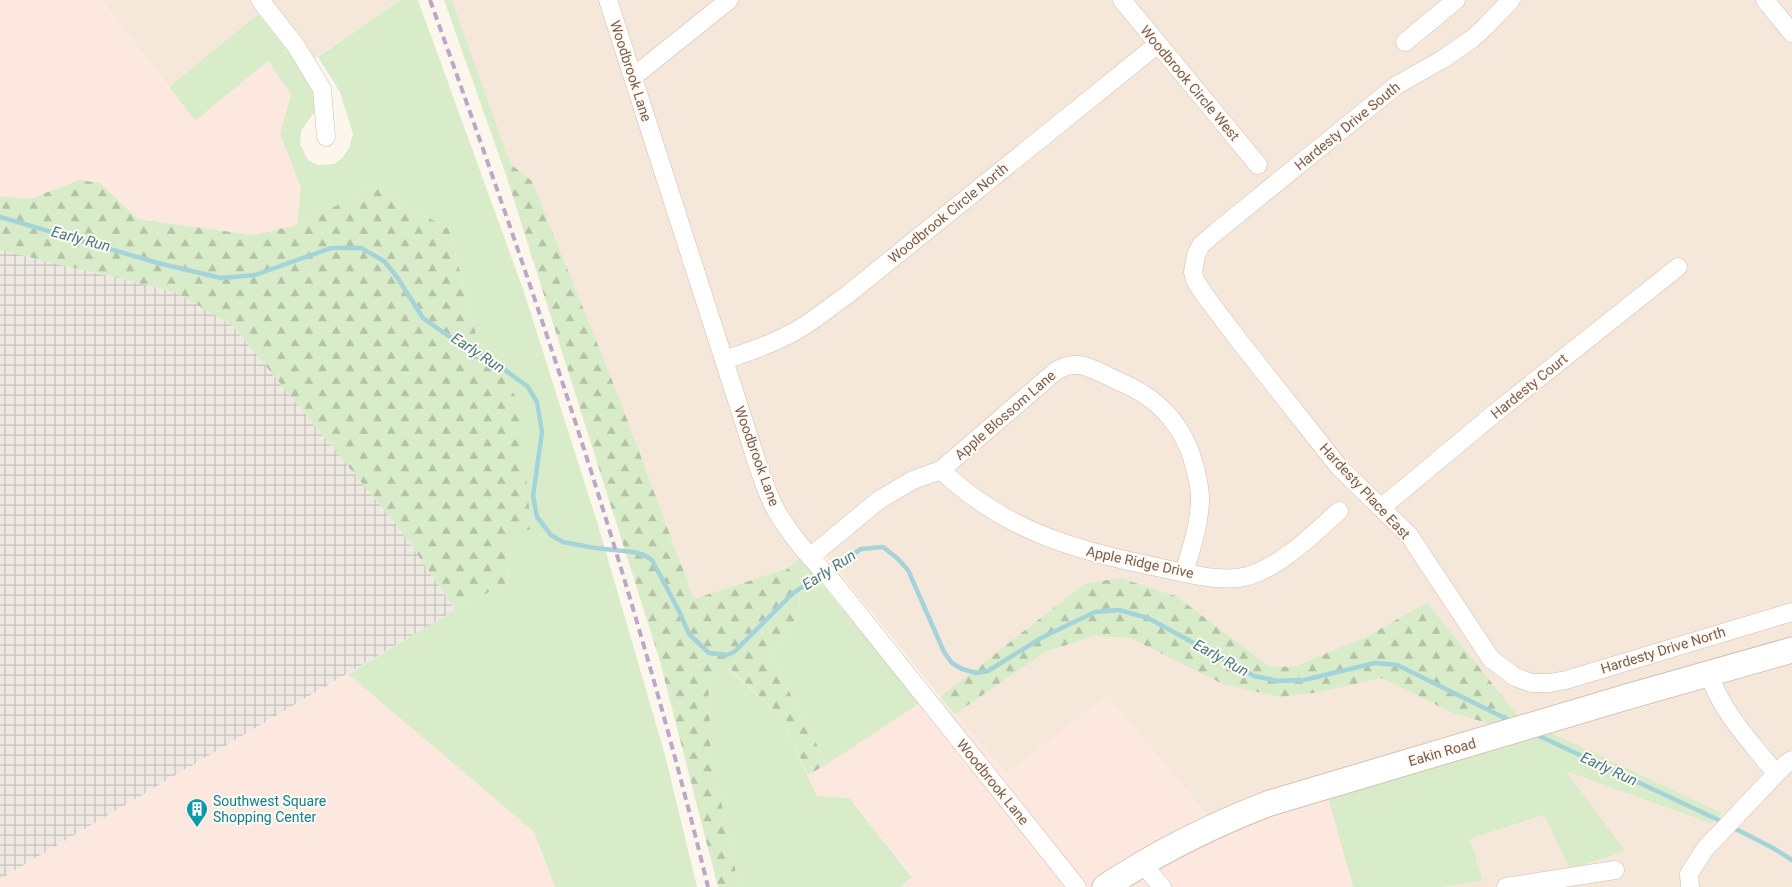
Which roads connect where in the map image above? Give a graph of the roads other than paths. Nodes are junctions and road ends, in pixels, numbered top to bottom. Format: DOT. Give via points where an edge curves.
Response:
graph roads {
  1 [pos="260,0"];
  2 [pos="608,0"];
  3 [pos="729,0"];
  4 [pos="1122,0"];
  5 [pos="1456,0"];
  6 [pos="1511,0"];
  7 [pos="1765,0"];
  8 [pos="1792,32"];
  9 [pos="1405,42"];
  10 [pos="1158,44"];
  11 [pos="633,77"];
  12 [pos="326,137"];
  13 [pos="1258,165"];
  14 [pos="1194,263"];
  15 [pos="1678,267"];
  16 [pos="724,360"];
  17 [pos="941,470"];
  18 [pos="1381,508"];
  19 [pos="1339,511"];
  20 [pos="820,567"];
  21 [pos="1184,573"];
  22 [pos="1792,612"];
  23 [pos="1792,650"];
  24 [pos="1709,674"];
  25 [pos="1532,683"];
  26 [pos="1792,760"];
  27 [pos="1776,774"];
  28 [pos="1142,863"];
  29 [pos="1615,870"];
  30 [pos="1077,887"];
  31 [pos="1105,887"];
  32 [pos="1162,887"];
  33 [pos="1506,887"];
  34 [pos="1690,887"];
  1 -- 12 [label="street" via="296,46 322,89"];
  2 -- 11 [label="street, Woodbrook Lane"];
  3 -- 11 [label="street"];
  4 -- 10 [label="street, Woodbrook Circle West"];
  5 -- 9 [label="street"];
  6 -- 14 [label="street, Hardesty Drive South" via="1472,38 1397,85 1216,232 1201,245"];
  7 -- 8 [label="street"];
  10 -- 13 [label="street, Woodbrook Circle West"];
  10 -- 16 [label="street, Woodbrook Circle North" via="847,295 788,336"];
  11 -- 16 [label="street, Woodbrook Lane"];
  14 -- 18 [label="street, Hardesty Place East" via="1195,280 1211,304 1330,456"];
  15 -- 18 [label="street, Hardesty Court"];
  16 -- 20 [label="street, Woodbrook Lane" via="778,512"];
  17 -- 20 [label="street, Apple Blossom Lane" via="914,480 879,500"];
  17 -- 21 [label="street, Apple Ridge Drive" via="956,485 1006,520 1049,539 1107,557"];
  17 -- 21 [label="street, Apple Blossom Lane" via="1057,370 1080,365 1121,382 1158,404 1169,415 1179,427 1194,461 1200,498 1195,536"];
  18 -- 25 [label="street, Hardesty Place East" via="1408,536 1491,659 1515,677"];
  19 -- 21 [label="street, Apple Ridge Drive" via="1292,552 1248,576 1230,580"];
  20 -- 30 [label="street, Woodbrook Lane"];
  22 -- 25 [label="street, Hardesty Drive North" via="1566,680"];
  23 -- 24 [label="street, Eakin Road"];
  24 -- 27 [label="street" via="1723,707"];
  24 -- 28 [label="street, Eakin Road" via="1270,803 1197,834"];
  26 -- 27 [label="street"];
  27 -- 34 [label="street" via="1705,849 1689,874"];
  28 -- 31 [label="street, Eakin Road"];
  28 -- 32 [label="street"];
  29 -- 33 [label="street"];
}
